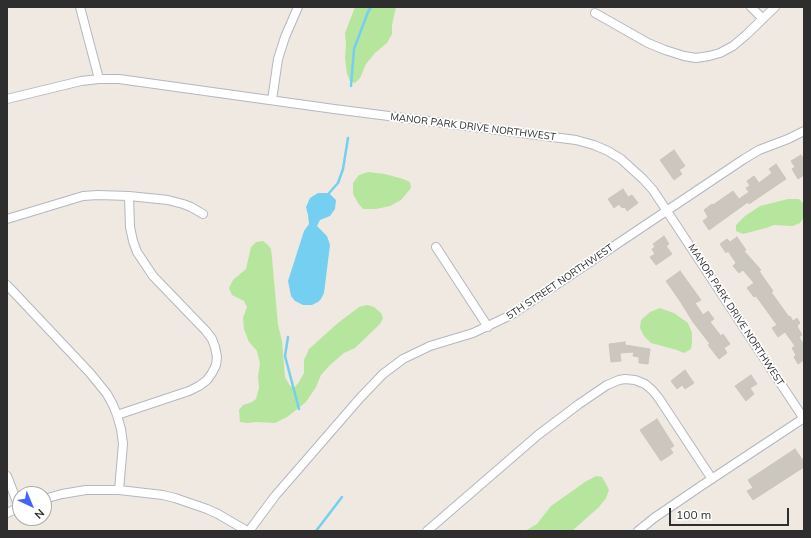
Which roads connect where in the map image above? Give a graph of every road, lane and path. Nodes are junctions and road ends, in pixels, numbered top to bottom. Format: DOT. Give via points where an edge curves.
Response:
graph roads {
  1 [pos="80,7"];
  2 [pos="298,7"];
  3 [pos="751,7"];
  4 [pos="775,7"];
  5 [pos="595,13"];
  6 [pos="763,19"];
  7 [pos="99,79"];
  8 [pos="7,99"];
  9 [pos="272,100"];
  10 [pos="804,131"];
  11 [pos="129,196"];
  12 [pos="666,210"];
  13 [pos="203,214"];
  14 [pos="7,218"];
  15 [pos="436,248"];
  16 [pos="7,285"];
  17 [pos="488,327"];
  18 [pos="117,415"];
  19 [pos="804,418"];
  20 [pos="7,476"];
  21 [pos="712,479"];
  22 [pos="12,488"];
  23 [pos="119,490"];
  24 [pos="52,497"];
  25 [pos="248,531"];
  26 [pos="428,531"];
  27 [pos="638,531"];
  1 -- 7 [label="street"];
  2 -- 9 [label="street" via="280,52"];
  3 -- 6 [label="street"];
  4 -- 6 [label="street"];
  5 -- 6 [label="street" via="648,43 696,58 720,53 733,46"];
  7 -- 8 [label="street, MANOR PARK DRIVE NORTHWEST"];
  7 -- 9 [label="street, MANOR PARK DRIVE NORTHWEST" via="136,81"];
  9 -- 12 [label="street, MANOR PARK DRIVE NORTHWEST" via="576,140 594,145 621,159 653,190"];
  10 -- 12 [label="street, 5TH STREET NORTHWEST" via="759,150"];
  11 -- 13 [label="street" via="168,200 191,207"];
  11 -- 14 [label="street" via="82,196"];
  11 -- 18 [label="street" via="130,227 137,252 153,276 206,331 212,339 217,357 212,373 199,386"];
  12 -- 17 [label="street, 5TH STREET NORTHWEST" via="511,315"];
  12 -- 19 [label="street, MANOR PARK DRIVE NORTHWEST"];
  15 -- 17 [label="street"];
  16 -- 18 [label="street" via="90,373 107,394"];
  17 -- 25 [label="street, 5TH STREET NORTHWEST" via="430,346 383,374 275,496"];
  18 -- 23 [label="street" via="123,444"];
  19 -- 21 [label="street"];
  20 -- 22 [label="street"];
  21 -- 26 [label="street" via="652,390 635,380 619,380 579,404 544,431"];
  21 -- 27 [label="street"];
  23 -- 24 [label="street" via="86,490"];
  23 -- 25 [label="street" via="175,498 212,512"];
}
